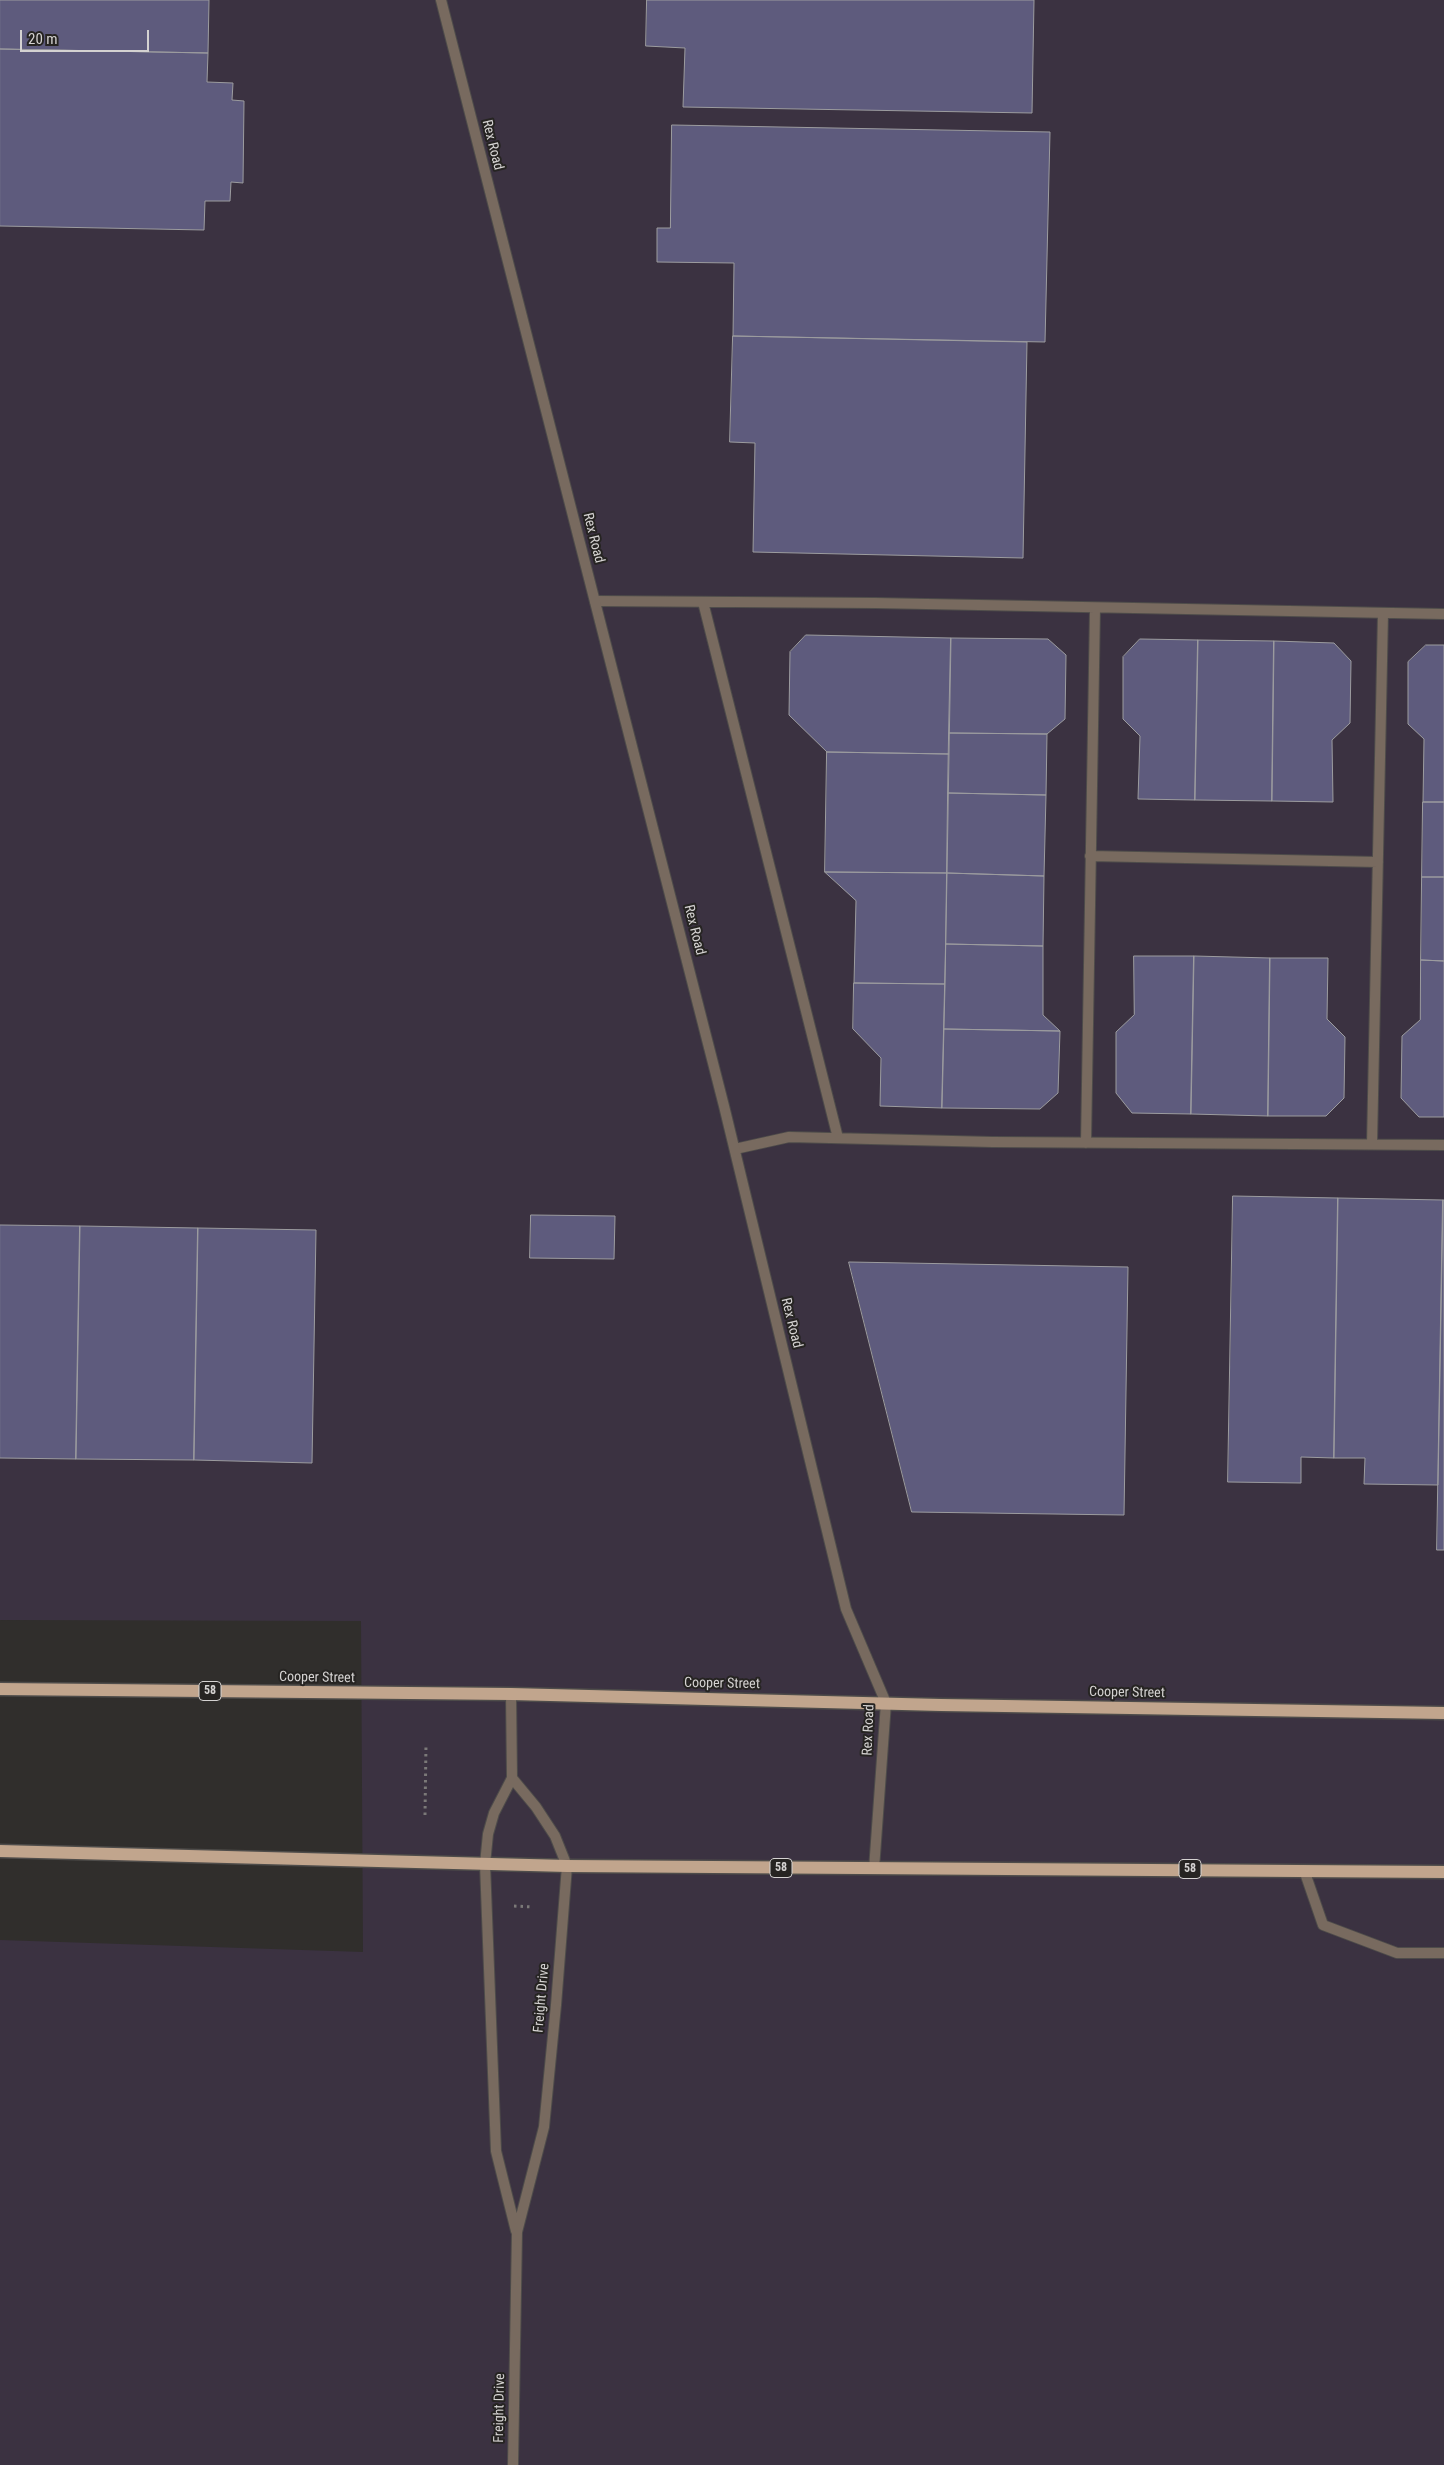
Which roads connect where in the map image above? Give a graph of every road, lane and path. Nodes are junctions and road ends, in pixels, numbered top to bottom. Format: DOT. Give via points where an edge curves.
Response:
graph roads {
  1 [pos="441,0"];
  2 [pos="595,601"];
  3 [pos="703,602"];
  4 [pos="1095,608"];
  5 [pos="1382,613"];
  6 [pos="1444,614"];
  7 [pos="1090,856"];
  8 [pos="1378,862"];
  9 [pos="838,1138"];
  10 [pos="1086,1143"];
  11 [pos="1372,1144"];
  12 [pos="1444,1145"];
  13 [pos="735,1149"];
  14 [pos="0,1689"];
  15 [pos="511,1694"];
  16 [pos="886,1703"];
  17 [pos="1444,1713"];
  18 [pos="426,1744"];
  19 [pos="512,1778"];
  20 [pos="425,1815"];
  21 [pos="0,1852"];
  22 [pos="485,1864"];
  23 [pos="567,1866"];
  24 [pos="874,1869"];
  25 [pos="1304,1870"];
  26 [pos="1444,1872"];
  27 [pos="511,1906"];
  28 [pos="532,1907"];
  29 [pos="1444,1953"];
  30 [pos="517,2232"];
  31 [pos="513,2465"];
  1 -- 2 [label="street, Rex Road"];
  2 -- 3 [label="street"];
  2 -- 13 [label="street, Rex Road"];
  3 -- 4 [label="street"];
  3 -- 9 [label="street"];
  4 -- 5 [label="street"];
  4 -- 7 [label="street"];
  5 -- 6 [label="street"];
  5 -- 8 [label="street"];
  7 -- 8 [label="street"];
  7 -- 10 [label="street"];
  8 -- 11 [label="street"];
  9 -- 10 [label="street"];
  9 -- 13 [label="street" via="789,1137"];
  10 -- 11 [label="street"];
  11 -- 12 [label="street"];
  13 -- 16 [label="street, Rex Road" via="846,1609"];
  14 -- 15 [label="main road, Cooper Street / 58"];
  15 -- 16 [label="main road, Cooper Street / 58"];
  15 -- 19 [label="street, Freight Drive"];
  16 -- 17 [label="main road, Cooper Street / 58"];
  16 -- 24 [label="street, Rex Road"];
  18 -- 20 [label="path"];
  19 -- 22 [label="street, Freight Drive" via="494,1813"];
  19 -- 23 [label="street, Freight Drive" via="555,1836"];
  21 -- 22 [label="main road, 58"];
  22 -- 23 [label="main road, 58"];
  22 -- 30 [label="street, Freight Drive" via="496,2151"];
  23 -- 24 [label="main road, 58"];
  23 -- 30 [label="street, Freight Drive" via="544,2126"];
  24 -- 25 [label="main road, 58"];
  25 -- 26 [label="main road, 58"];
  25 -- 29 [label="street" via="1324,1925 1397,1953"];
  27 -- 28 [label="path"];
  30 -- 31 [label="street, Freight Drive"];
}
